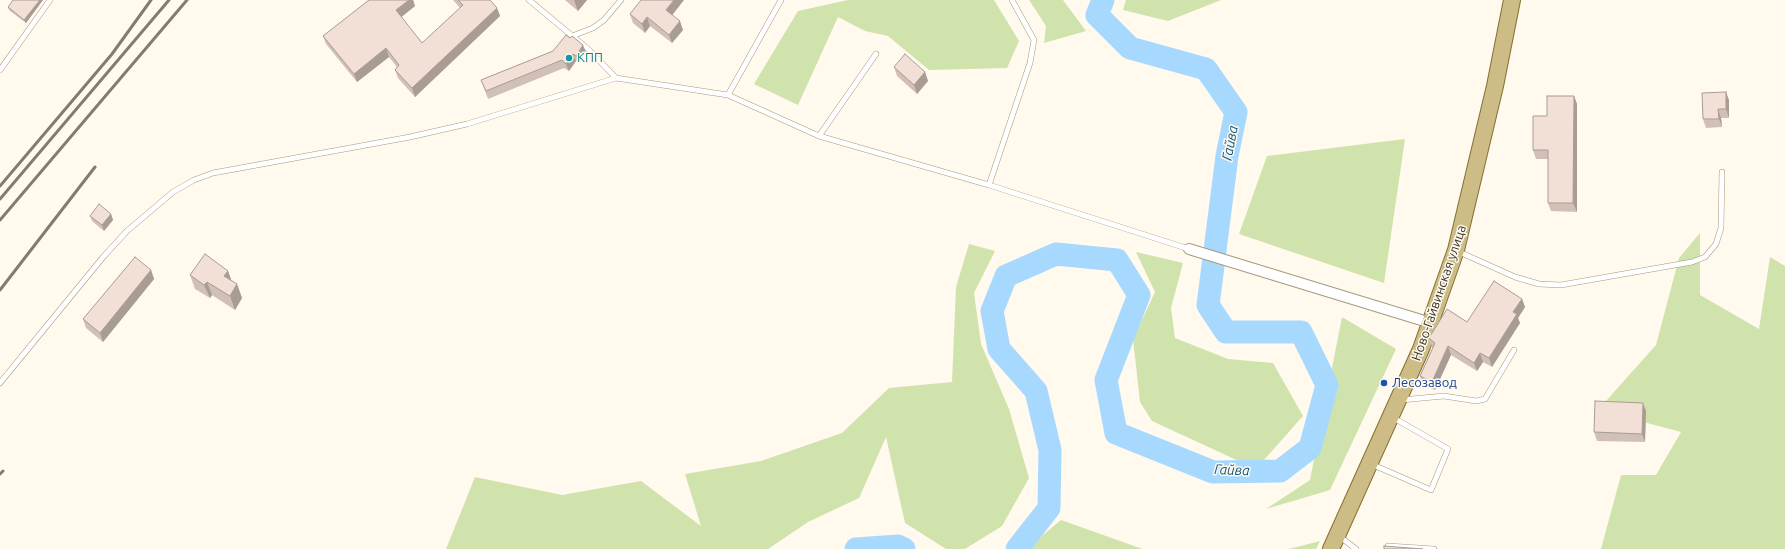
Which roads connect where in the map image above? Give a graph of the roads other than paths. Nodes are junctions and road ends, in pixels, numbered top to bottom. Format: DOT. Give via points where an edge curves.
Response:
graph roads {
  1 [pos="50,0"];
  2 [pos="529,0"];
  3 [pos="621,0"];
  4 [pos="781,0"];
  5 [pos="1012,0"];
  6 [pos="1512,0"];
  7 [pos="572,36"];
  8 [pos="876,54"];
  9 [pos="0,70"];
  10 [pos="616,78"];
  11 [pos="728,94"];
  12 [pos="819,136"];
  13 [pos="1722,172"];
  14 [pos="989,185"];
  15 [pos="1189,249"];
  16 [pos="1456,250"];
  17 [pos="1431,323"];
  18 [pos="1514,350"];
  19 [pos="0,383"];
  20 [pos="1398,400"];
  21 [pos="1391,417"];
  22 [pos="1370,463"];
  23 [pos="1334,542"];
  24 [pos="1388,546"];
  25 [pos="1356,549"];
  26 [pos="1434,549"];
  1 -- 9 [label="lane"];
  2 -- 7 [label="lane"];
  3 -- 7 [label="lane" via="604,20 593,28"];
  4 -- 11 [label="lane"];
  5 -- 14 [label="lane" via="1034,40 1030,63"];
  6 -- 16 [label="main road, Ново-Гайвинская улица" via="1494,94"];
  7 -- 10 [label="lane"];
  8 -- 12 [label="lane"];
  10 -- 11 [label="lane"];
  10 -- 19 [label="lane" via="467,124 396,140 213,173 194,180 173,192 127,231"];
  11 -- 12 [label="lane"];
  12 -- 14 [label="lane"];
  13 -- 16 [label="lane" via="1721,228 1716,244 1705,257 1692,262 1561,285 1539,284 1515,277"];
  14 -- 15 [label="lane"];
  15 -- 17 [label="street"];
  16 -- 17 [label="main road, Ново-Гайвинская улица"];
  17 -- 20 [label="main road, Ново-Гайвинская улица"];
  18 -- 20 [label="lane" via="1485,400 1444,396"];
  20 -- 21 [label="main road, Ново-Гайвинская улица"];
  21 -- 22 [label="main road, Ново-Гайвинская улица"];
  21 -- 22 [label="lane" via="1448,449 1431,490"];
  22 -- 23 [label="main road, Ново-Гайвинская улица"];
  23 -- 25 [label="lane"];
  24 -- 26 [label="lane"];
}
